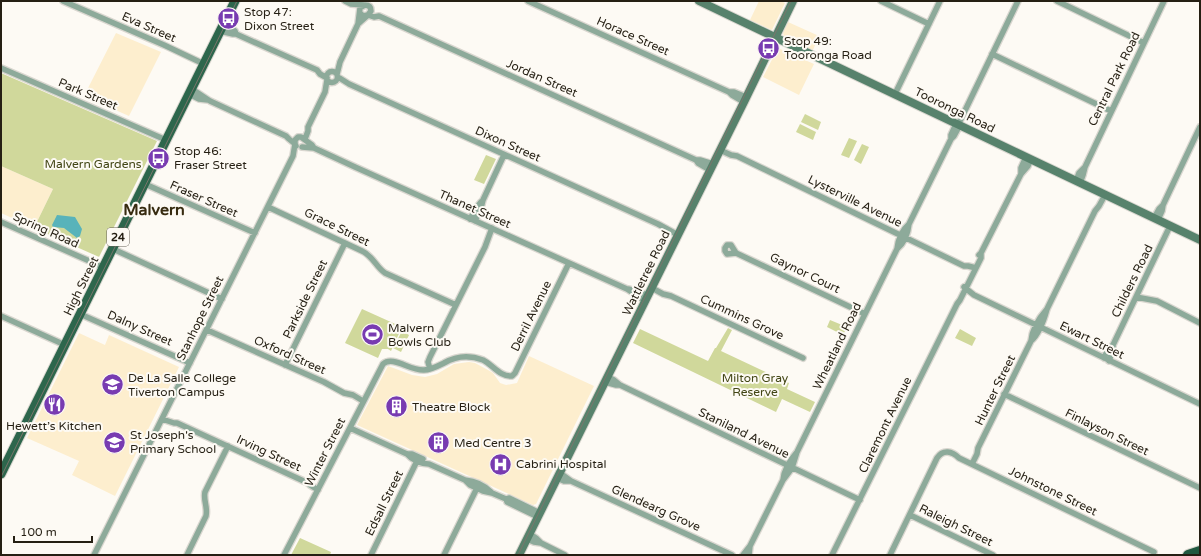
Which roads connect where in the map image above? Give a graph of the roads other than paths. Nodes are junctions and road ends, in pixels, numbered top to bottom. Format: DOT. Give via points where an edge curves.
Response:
graph roads {
  1 [pos="64,1"];
  2 [pos="235,1"];
  3 [pos="345,1"];
  4 [pos="372,1"];
  5 [pos="528,1"];
  6 [pos="699,1"];
  7 [pos="793,1"];
  8 [pos="880,1"];
  9 [pos="940,1"];
  10 [pos="1018,1"];
  11 [pos="1057,1"];
  12 [pos="1164,1"];
  13 [pos="351,4"];
  14 [pos="367,6"];
  15 [pos="360,12"];
  16 [pos="368,15"];
  17 [pos="379,16"];
  18 [pos="358,24"];
  19 [pos="929,24"];
  20 [pos="222,27"];
  21 [pos="775,37"];
  22 [pos="1144,43"];
  23 [pos="992,54"];
  24 [pos="340,62"];
  25 [pos="204,64"];
  26 [pos="1,68"];
  27 [pos="317,70"];
  28 [pos="330,72"];
  29 [pos="327,79"];
  30 [pos="336,79"];
  31 [pos="190,92"];
  32 [pos="325,92"];
  33 [pos="896,94"];
  34 [pos="745,99"];
  35 [pos="1111,111"];
  36 [pos="958,124"];
  37 [pos="1200,127"];
  38 [pos="286,136"];
  39 [pos="302,138"];
  40 [pos="166,140"];
  41 [pos="298,146"];
  42 [pos="314,148"];
  43 [pos="721,148"];
  44 [pos="504,155"];
  45 [pos="1028,158"];
  46 [pos="712,167"];
  47 [pos="1078,182"];
  48 [pos="145,184"];
  49 [pos="1104,194"];
  50 [pos="268,207"];
  51 [pos="1156,219"];
  52 [pos="473,220"];
  53 [pos="1,222"];
  54 [pos="1170,226"];
  55 [pos="494,229"];
  56 [pos="254,233"];
  57 [pos="679,233"];
  58 [pos="903,236"];
  59 [pos="1200,240"];
  60 [pos="345,243"];
  61 [pos="113,249"];
  62 [pos="736,253"];
  63 [pos="569,263"];
  64 [pos="103,268"];
  65 [pos="973,270"];
  66 [pos="963,290"];
  67 [pos="1139,291"];
  68 [pos="650,292"];
  69 [pos="1136,297"];
  70 [pos="1147,298"];
  71 [pos="222,299"];
  72 [pos="456,305"];
  73 [pos="80,314"];
  74 [pos="865,314"];
  75 [pos="1,316"];
  76 [pos="1200,323"];
  77 [pos="1038,326"];
  78 [pos="207,330"];
  79 [pos="65,345"];
  80 [pos="433,351"];
  81 [pos="803,358"];
  82 [pos="1107,359"];
  83 [pos="190,363"];
  84 [pos="285,365"];
  85 [pos="438,366"];
  86 [pos="430,369"];
  87 [pos="606,379"];
  88 [pos="1004,394"];
  89 [pos="363,401"];
  90 [pos="1200,404"];
  91 [pos="163,417"];
  92 [pos="350,428"];
  93 [pos="228,446"];
  94 [pos="420,460"];
  95 [pos="970,464"];
  96 [pos="790,466"];
  97 [pos="1,474"];
  98 [pos="558,476"];
  99 [pos="465,480"];
  100 [pos="319,488"];
  101 [pos="477,488"];
  102 [pos="1200,488"];
  103 [pos="492,493"];
  104 [pos="860,500"];
  105 [pos="539,515"];
  106 [pos="910,515"];
  107 [pos="528,537"];
  108 [pos="750,546"];
  109 [pos="1200,551"];
  110 [pos="1154,552"];
  111 [pos="94,555"];
  112 [pos="187,555"];
  113 [pos="284,555"];
  114 [pos="370,555"];
  115 [pos="444,555"];
  116 [pos="519,555"];
  117 [pos="566,555"];
  118 [pos="732,555"];
  119 [pos="743,555"];
  120 [pos="748,555"];
  121 [pos="832,555"];
  122 [pos="890,555"];
  123 [pos="993,555"];
  124 [pos="1188,555"];
  1 -- 25 [label="street, Eva Street"];
  2 -- 20 [label="main road, High Street / 24"];
  3 -- 13 [label="street"];
  4 -- 14 [label="street"];
  5 -- 34 [label="street, Horace Street"];
  6 -- 21 [label="main road, Tooronga Road"];
  7 -- 21 [label="main road, Wattletree Road"];
  8 -- 19 [label="street"];
  9 -- 19 [label="street"];
  10 -- 23 [label="street, Wheatland Road"];
  11 -- 22 [label="street"];
  12 -- 22 [label="street, Central Park Road"];
  13 -- 14 [label="street"];
  13 -- 15 [label="street"];
  14 -- 15 [label="street" via="360,8"];
  14 -- 16 [label="street" via="370,13"];
  14 -- 17 [label="street, Jordan Street"];
  15 -- 16 [label="street" via="363,16"];
  15 -- 18 [label="street"];
  16 -- 17 [label="street, Jordan Street"];
  16 -- 18 [label="street"];
  17 -- 46 [label="street, Jordan Street"];
  18 -- 24 [label="street"];
  19 -- 33 [label="street"];
  20 -- 25 [label="main road, High Street / 24"];
  20 -- 27 [label="street"];
  21 -- 33 [label="main road, Tooronga Road"];
  21 -- 34 [label="main road, Wattletree Road"];
  22 -- 35 [label="street, Central Park Road"];
  23 -- 35 [label="street"];
  23 -- 36 [label="street, Wheatland Road"];
  24 -- 28 [label="street"];
  24 -- 30 [label="street"];
  25 -- 31 [label="main road, High Street / 24"];
  26 -- 40 [label="street, Park Street"];
  27 -- 28 [label="street"];
  27 -- 29 [label="street"];
  28 -- 29 [label="street"];
  28 -- 30 [label="street" via="334,72"];
  29 -- 30 [label="street" via="330,82"];
  29 -- 32 [label="street"];
  30 -- 32 [label="street"];
  30 -- 44 [label="street, Dixon Street"];
  31 -- 38 [label="street" via="199,99 210,101"];
  31 -- 40 [label="main road, High Street / 24"];
  32 -- 39 [label="street"];
  33 -- 36 [label="main road, Tooronga Road"];
  34 -- 43 [label="main road, Wattletree Road"];
  35 -- 47 [label="street, Central Park Road" via="1085,167 1084,175"];
  36 -- 45 [label="main road, Tooronga Road"];
  36 -- 58 [label="street, Wheatland Road" via="909,224 909,229"];
  37 -- 51 [label="street"];
  38 -- 39 [label="street"];
  38 -- 41 [label="street"];
  39 -- 41 [label="street" via="305,144"];
  39 -- 41 [label="street" via="295,140"];
  39 -- 42 [label="street, Thanet Street"];
  40 -- 48 [label="main road, High Street / 24"];
  41 -- 42 [label="street, Thanet Street"];
  41 -- 50 [label="street, Stanhope Street"];
  42 -- 52 [label="street, Thanet Street"];
  43 -- 46 [label="main road, Wattletree Road"];
  43 -- 58 [label="street, Lysterville Avenue"];
  44 -- 52 [label="street" via="481,208"];
  44 -- 57 [label="street, Dixon Street"];
  45 -- 47 [label="main road, Tooronga Road"];
  45 -- 65 [label="street, Claremont Avenue" via="1028,166 1021,174"];
  46 -- 57 [label="main road, Wattletree Road"];
  47 -- 49 [label="main road, Tooronga Road"];
  48 -- 56 [label="street, Fraser Street"];
  48 -- 61 [label="main road, High Street / 24"];
  49 -- 51 [label="main road, Tooronga Road"];
  49 -- 77 [label="street, Hunter Street"];
  50 -- 56 [label="street, Stanhope Street"];
  50 -- 60 [label="street, Grace Street"];
  51 -- 54 [label="main road, Tooronga Road"];
  52 -- 55 [label="street, Thanet Street"];
  53 -- 64 [label="street, Spring Road"];
  54 -- 59 [label="main road, Tooronga Road"];
  54 -- 67 [label="street, Childers Road"];
  55 -- 63 [label="street, Thanet Street"];
  55 -- 72 [label="street"];
  56 -- 71 [label="street, Stanhope Street"];
  57 -- 68 [label="main road, Wattletree Road"];
  58 -- 65 [label="street, Lysterville Avenue"];
  58 -- 74 [label="street, Wheatland Road" via="903,242 897,249"];
  60 -- 72 [label="street, Grace Street" via="367,253 385,273"];
  60 -- 84 [label="street, Parkside Street"];
  61 -- 64 [label="main road, High Street / 24"];
  61 -- 71 [label="street"];
  62 -- 74 [label="street, Gaynor Court"];
  63 -- 68 [label="street, Thanet Street" via="627,289"];
  63 -- 85 [label="street, Derril Avenue" via="512,376 503,374 485,361 468,357 456,358"];
  64 -- 73 [label="main road, High Street / 24"];
  65 -- 66 [label="street, Claremont Avenue"];
  66 -- 77 [label="street, Ewart Street"];
  66 -- 104 [label="street, Claremont Avenue"];
  67 -- 69 [label="street, Childers Road"];
  67 -- 70 [label="street"];
  68 -- 81 [label="street, Cummins Grove" via="664,290 671,296"];
  68 -- 87 [label="main road, Wattletree Road"];
  69 -- 70 [label="street"];
  69 -- 82 [label="street, Childers Road"];
  70 -- 76 [label="street"];
  71 -- 78 [label="street, Stanhope Street"];
  72 -- 80 [label="street"];
  73 -- 79 [label="main road, High Street / 24"];
  73 -- 83 [label="street, Dalny Street"];
  74 -- 96 [label="street, Wheatland Road"];
  75 -- 79 [label="street"];
  77 -- 82 [label="street, Ewart Street"];
  77 -- 88 [label="street, Hunter Street"];
  78 -- 83 [label="street, Stanhope Street"];
  78 -- 84 [label="street, Oxford Street"];
  79 -- 97 [label="main road, High Street / 24"];
  80 -- 85 [label="street"];
  80 -- 86 [label="street" via="429,359"];
  82 -- 90 [label="street, Ewart Street"];
  83 -- 91 [label="street, Stanhope Street"];
  84 -- 89 [label="street, Oxford Street"];
  85 -- 86 [label="street"];
  86 -- 89 [label="street, Winter Street" via="415,369 387,361 381,367"];
  87 -- 96 [label="street, Staniland Avenue"];
  87 -- 98 [label="main road, Wattletree Road"];
  88 -- 95 [label="street, Hunter Street"];
  88 -- 102 [label="street, Finlayson Street"];
  89 -- 92 [label="street, Winter Street"];
  91 -- 93 [label="street, Irving Street"];
  91 -- 111 [label="street, Stanhope Street"];
  92 -- 94 [label="street"];
  92 -- 100 [label="street, Winter Street"];
  93 -- 100 [label="street, Irving Street" via="308,483 315,483"];
  93 -- 112 [label="street" via="205,492 205,518"];
  94 -- 99 [label="street" via="424,464 430,464"];
  94 -- 114 [label="street, Edsall Street"];
  95 -- 106 [label="street, Johnstone Street" via="951,453 942,453 937,458"];
  95 -- 110 [label="street, Johnstone Street"];
  96 -- 104 [label="street, Staniland Avenue"];
  96 -- 108 [label="street, Wheatland Road" via="783,475 783,480"];
  98 -- 105 [label="main road, Wattletree Road"];
  98 -- 118 [label="street, Glendearg Grove" via="566,477 571,482"];
  99 -- 101 [label="street"];
  99 -- 103 [label="street" via="486,487"];
  100 -- 113 [label="street, Winter Street"];
  101 -- 103 [label="street"];
  101 -- 115 [label="street"];
  103 -- 105 [label="street" via="509,498"];
  104 -- 121 [label="street, Claremont Avenue"];
  105 -- 107 [label="main road, Wattletree Road"];
  106 -- 122 [label="street"];
  106 -- 123 [label="street, Raleigh Street" via="978,551"];
  107 -- 116 [label="main road, Wattletree Road"];
  107 -- 117 [label="street" via="536,538"];
  108 -- 119 [label="street, Wheatland Road"];
  108 -- 120 [label="street, Wheatland Road"];
  109 -- 124 [label="highway"];
}
